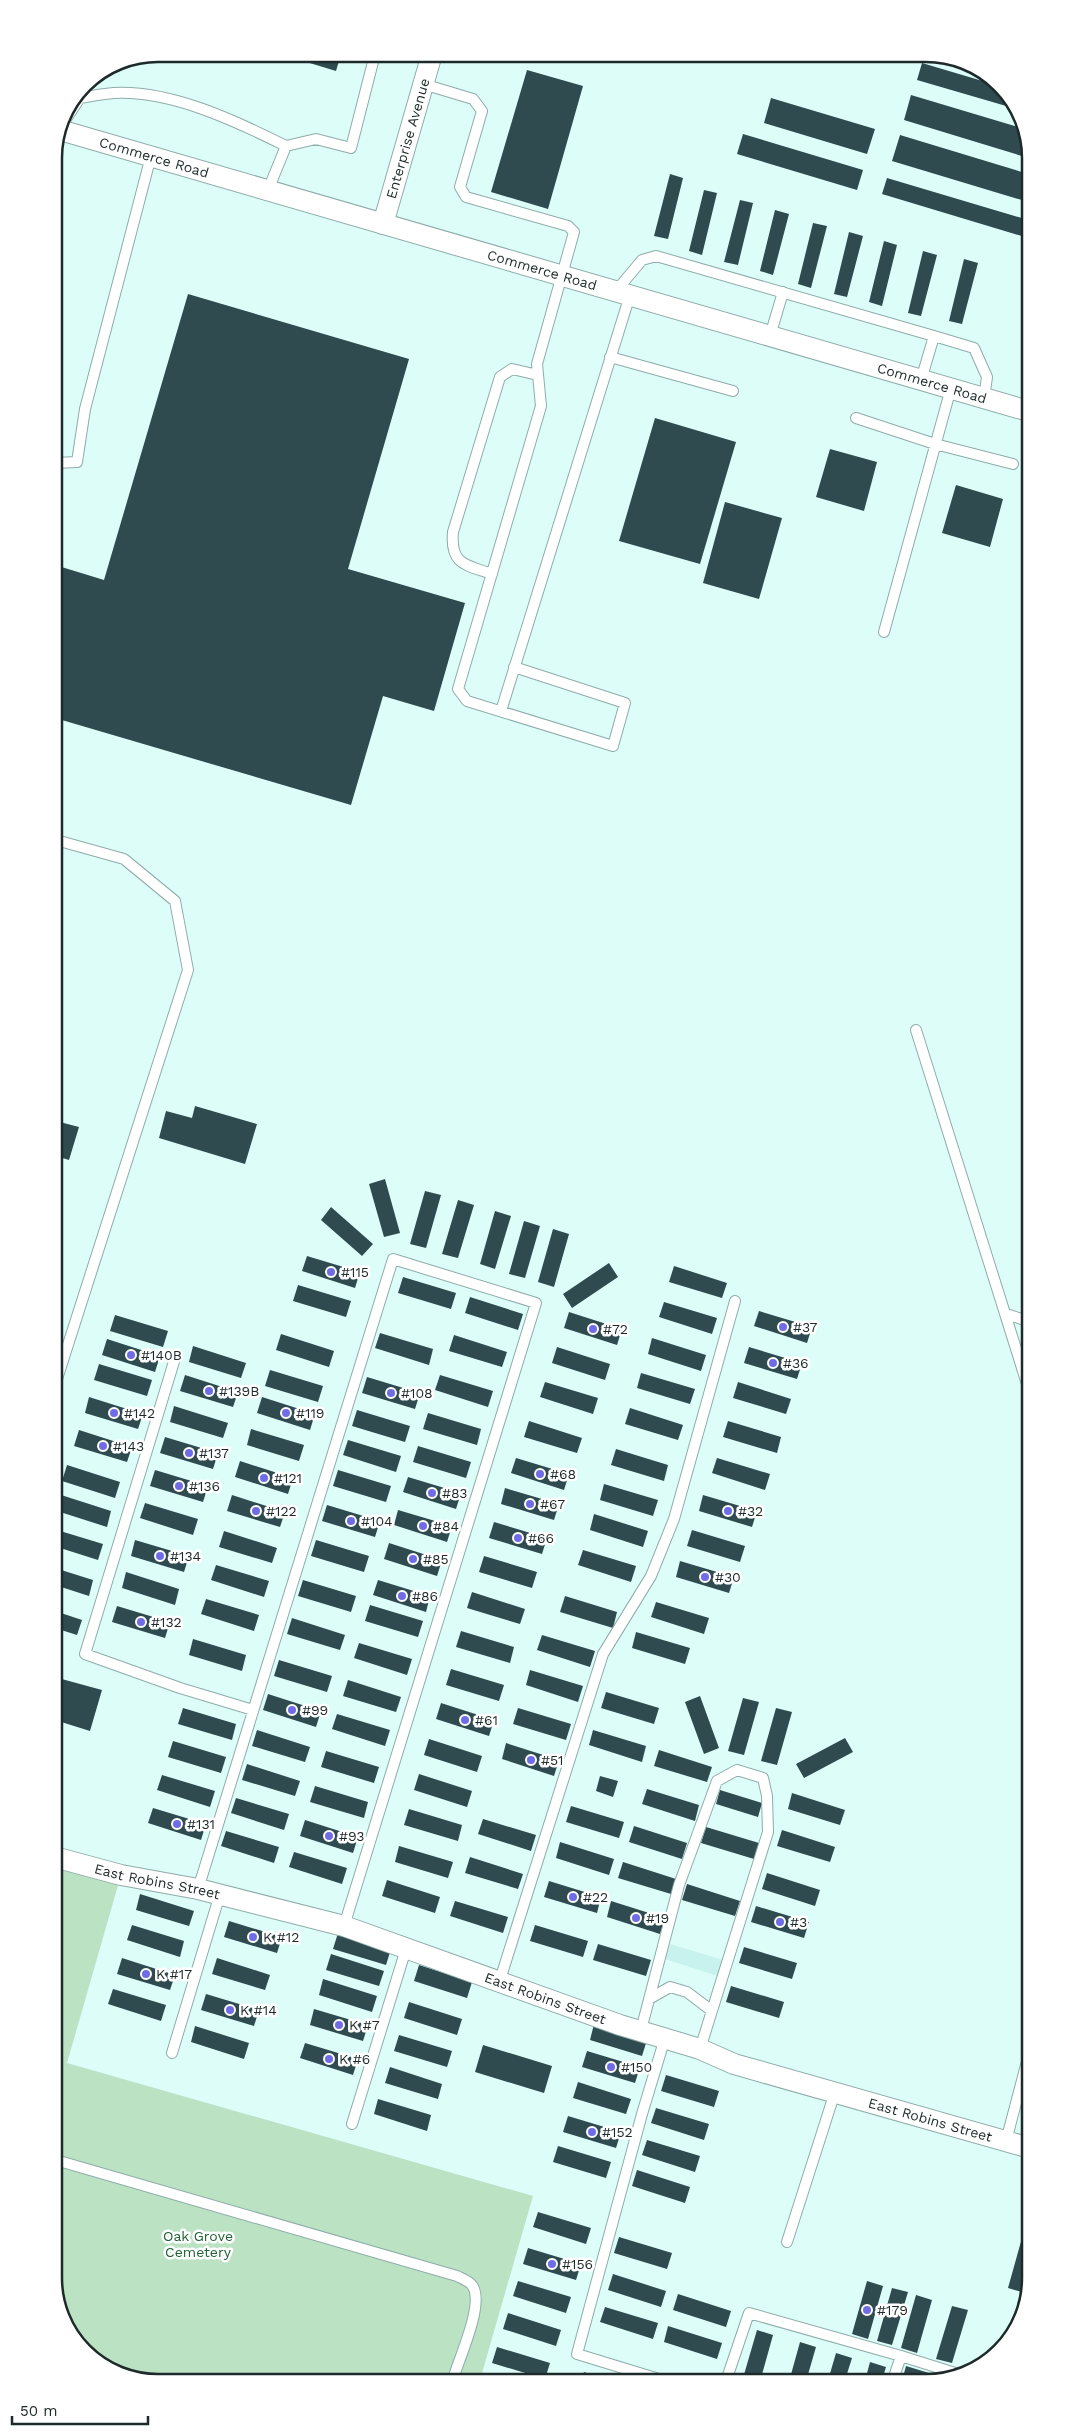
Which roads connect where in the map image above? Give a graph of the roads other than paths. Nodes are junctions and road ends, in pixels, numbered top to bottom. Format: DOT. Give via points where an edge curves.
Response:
graph roads {
  1 [pos="373,63"];
  2 [pos="429,63"];
  3 [pos="423,84"];
  4 [pos="85,97"];
  5 [pos="67,131"];
  6 [pos="286,146"];
  7 [pos="151,156"];
  8 [pos="268,190"];
  9 [pos="383,224"];
  10 [pos="562,276"];
  11 [pos="783,292"];
  12 [pos="623,293"];
  13 [pos="770,336"];
  14 [pos="934,336"];
  15 [pos="610,357"];
  16 [pos="538,375"];
  17 [pos="921,380"];
  18 [pos="950,388"];
  19 [pos="733,391"];
  20 [pos="984,398"];
  21 [pos="1022,409"];
  22 [pos="856,418"];
  23 [pos="935,444"];
  24 [pos="63,463"];
  25 [pos="1013,464"];
  26 [pos="492,574"];
  27 [pos="884,632"];
  28 [pos="514,667"];
  29 [pos="501,712"];
  30 [pos="63,842"];
  31 [pos="916,1030"];
  32 [pos="736,1300"];
  33 [pos="1006,1314"];
  34 [pos="1022,1319"];
  35 [pos="176,1356"];
  36 [pos="62,1363"];
  37 [pos="1022,1367"];
  38 [pos="253,1710"];
  39 [pos="62,1859"];
  40 [pos="198,1889"];
  41 [pos="220,1894"];
  42 [pos="344,1926"];
  43 [pos="406,1949"];
  44 [pos="499,1983"];
  45 [pos="649,1999"];
  46 [pos="712,2011"];
  47 [pos="640,2030"];
  48 [pos="665,2038"];
  49 [pos="700,2049"];
  50 [pos="172,2053"];
  51 [pos="1022,2081"];
  52 [pos="835,2092"];
  53 [pos="352,2124"];
  54 [pos="1006,2142"];
  55 [pos="1022,2146"];
  56 [pos="62,2162"];
  57 [pos="787,2242"];
  58 [pos="901,2356"];
  59 [pos="948,2371"];
  60 [pos="455,2373"];
  61 [pos="641,2374"];
  62 [pos="728,2374"];
  63 [pos="895,2374"];
  1 -- 6 [label="lane" via="351,148 316,139"];
  2 -- 3 [label="street, Enterprise Avenue"];
  3 -- 9 [label="street, Enterprise Avenue"];
  3 -- 10 [label="lane" via="473,100 482,111 460,187 466,196 568,226 574,232"];
  4 -- 6 [label="lane" via="115,93 154,95 233,119"];
  5 -- 7 [label="street, Commerce Road"];
  6 -- 8 [label="lane"];
  7 -- 8 [label="street, Commerce Road"];
  7 -- 24 [label="lane" via="85,409 77,462"];
  8 -- 9 [label="street, Commerce Road"];
  9 -- 10 [label="street, Commerce Road"];
  10 -- 12 [label="street, Commerce Road"];
  10 -- 16 [label="lane" via="537,364"];
  11 -- 12 [label="lane" via="656,256 642,260"];
  11 -- 13 [label="lane"];
  11 -- 14 [label="lane"];
  12 -- 13 [label="street, Commerce Road"];
  12 -- 15 [label="lane"];
  13 -- 17 [label="street, Commerce Road"];
  14 -- 17 [label="lane"];
  14 -- 20 [label="lane" via="974,348 987,377"];
  15 -- 19 [label="lane"];
  15 -- 28 [label="lane"];
  16 -- 26 [label="lane" via="541,406"];
  16 -- 26 [label="lane" via="512,369 500,377 453,532 455,558"];
  17 -- 18 [label="street, Commerce Road"];
  18 -- 20 [label="street, Commerce Road"];
  18 -- 23 [label="lane"];
  20 -- 21 [label="street, Commerce Road"];
  22 -- 23 [label="lane"];
  23 -- 25 [label="lane"];
  23 -- 27 [label="lane"];
  26 -- 29 [label="lane" via="458,689 467,701"];
  28 -- 29 [label="lane"];
  28 -- 29 [label="lane" via="625,703 613,746"];
  30 -- 36 [label="lane" via="124,859 175,901 188,970"];
  31 -- 33 [label="lane"];
  32 -- 44 [label="lane" via="674,1519 651,1576 604,1654"];
  33 -- 34 [label="lane"];
  33 -- 37 [label="lane"];
  35 -- 38 [label="lane" via="85,1654"];
  38 -- 40 [label="lane"];
  38 -- 42 [label="lane" via="393,1259 536,1303"];
  39 -- 40 [label="street, East Robins Street" via="121,1876"];
  40 -- 41 [label="street, East Robins Street"];
  41 -- 42 [label="street, East Robins Street"];
  41 -- 50 [label="lane"];
  42 -- 43 [label="street, East Robins Street"];
  43 -- 44 [label="street, East Robins Street"];
  43 -- 53 [label="lane"];
  44 -- 47 [label="street, East Robins Street"];
  45 -- 46 [label="lane" via="670,1987 687,1992"];
  45 -- 46 [label="lane" via="679,1885 717,1781 737,1770 762,1778 768,1832"];
  45 -- 47 [label="lane"];
  46 -- 49 [label="lane"];
  47 -- 48 [label="street, East Robins Street"];
  48 -- 49 [label="street, East Robins Street"];
  48 -- 61 [label="lane" via="577,2354"];
  49 -- 52 [label="street, East Robins Street" via="734,2064"];
  51 -- 54 [label="lane"];
  52 -- 54 [label="street, East Robins Street"];
  52 -- 57 [label="lane"];
  54 -- 55 [label="street, East Robins Street"];
  56 -- 60 [label="lane" via="457,2276 471,2284 476,2294 475,2311"];
  58 -- 59 [label="lane"];
  58 -- 62 [label="lane" via="749,2314"];
  58 -- 63 [label="lane"];
}
